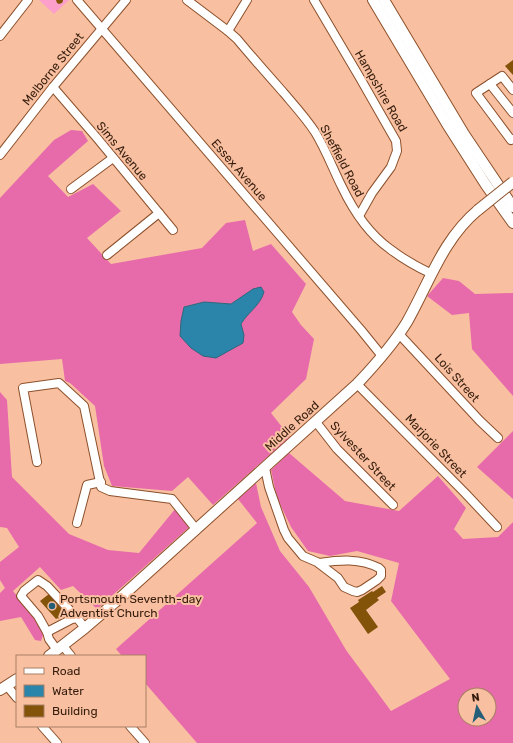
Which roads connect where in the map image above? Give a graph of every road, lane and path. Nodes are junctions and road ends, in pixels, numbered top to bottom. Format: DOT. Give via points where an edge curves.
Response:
graph roads {
  1 [pos="28,0"];
  2 [pos="77,0"];
  3 [pos="126,0"];
  4 [pos="186,0"];
  5 [pos="247,0"];
  6 [pos="314,0"];
  7 [pos="373,0"];
  8 [pos="384,0"];
  9 [pos="102,28"];
  10 [pos="228,31"];
  11 [pos="0,36"];
  12 [pos="490,84"];
  13 [pos="53,88"];
  14 [pos="513,90"];
  15 [pos="513,114"];
  16 [pos="512,140"];
  17 [pos="0,155"];
  18 [pos="113,158"];
  19 [pos="513,182"];
  20 [pos="71,190"];
  21 [pos="513,206"];
  22 [pos="159,213"];
  23 [pos="359,216"];
  24 [pos="513,222"];
  25 [pos="173,230"];
  26 [pos="106,255"];
  27 [pos="432,274"];
  28 [pos="399,334"];
  29 [pos="382,356"];
  30 [pos="357,384"];
  31 [pos="316,422"];
  32 [pos="498,438"];
  33 [pos="37,462"];
  34 [pos="265,468"];
  35 [pos="100,482"];
  36 [pos="393,505"];
  37 [pos="77,523"];
  38 [pos="497,527"];
  39 [pos="196,529"];
  40 [pos="319,563"];
  41 [pos="77,618"];
  42 [pos="85,628"];
  43 [pos="47,632"];
  44 [pos="56,651"];
  45 [pos="68,655"];
  46 [pos="16,679"];
  47 [pos="3,688"];
  48 [pos="16,697"];
  49 [pos="43,727"];
  50 [pos="131,727"];
  51 [pos="57,743"];
  52 [pos="145,743"];
  1 -- 11 [label="street"];
  2 -- 9 [label="street, Essex Avenue"];
  3 -- 9 [label="street, Melborne Street"];
  4 -- 10 [label="street, Sheffield Road"];
  5 -- 10 [label="street"];
  6 -- 23 [label="street, Hampshire Road" via="396,140 397,151 391,167"];
  7 -- 24 [label="main road" via="447,124"];
  8 -- 21 [label="main road" via="461,129"];
  9 -- 13 [label="street, Melborne Street"];
  9 -- 29 [label="street, Essex Avenue"];
  10 -- 23 [label="street, Sheffield Road" via="306,119"];
  12 -- 14 [label="street" via="502,76"];
  12 -- 15 [label="street"];
  12 -- 16 [label="street" via="476,93"];
  13 -- 17 [label="street, Melborne Street"];
  13 -- 18 [label="street, Sims Avenue"];
  18 -- 20 [label="street"];
  18 -- 22 [label="street, Sims Avenue"];
  19 -- 27 [label="main road, Middle Road, bridge" via="468,220 454,236"];
  22 -- 25 [label="street, Sims Avenue"];
  22 -- 26 [label="street"];
  23 -- 27 [label="street, Sheffield Road" via="389,248"];
  27 -- 28 [label="main road, Middle Road"];
  28 -- 29 [label="main road, Middle Road"];
  28 -- 32 [label="street, Lois Street"];
  29 -- 30 [label="main road, Middle Road"];
  30 -- 31 [label="main road, Middle Road"];
  30 -- 38 [label="street, Marjorie Street"];
  31 -- 34 [label="main road, Middle Road"];
  31 -- 36 [label="street, Sylvester Street" via="336,449"];
  33 -- 35 [label="street" via="23,388 59,383 84,406"];
  34 -- 39 [label="main road, Middle Road"];
  34 -- 40 [label="street" via="271,493 288,538 303,556"];
  35 -- 37 [label="street" via="87,485"];
  35 -- 39 [label="street" via="102,487 110,491 172,499"];
  39 -- 42 [label="main road, Middle Road"];
  40 -- 40 [label="street" via="338,578 344,587 357,592 381,576 379,568 365,562 351,560"];
  41 -- 42 [label="street"];
  41 -- 43 [label="street"];
  41 -- 43 [label="street" via="38,580 21,596 38,616"];
  42 -- 44 [label="main road, Middle Road"];
  43 -- 44 [label="street"];
  44 -- 45 [label="street"];
  46 -- 47 [label="main road"];
  47 -- 48 [label="street"];
  49 -- 51 [label="street"];
  50 -- 52 [label="street"];
}
